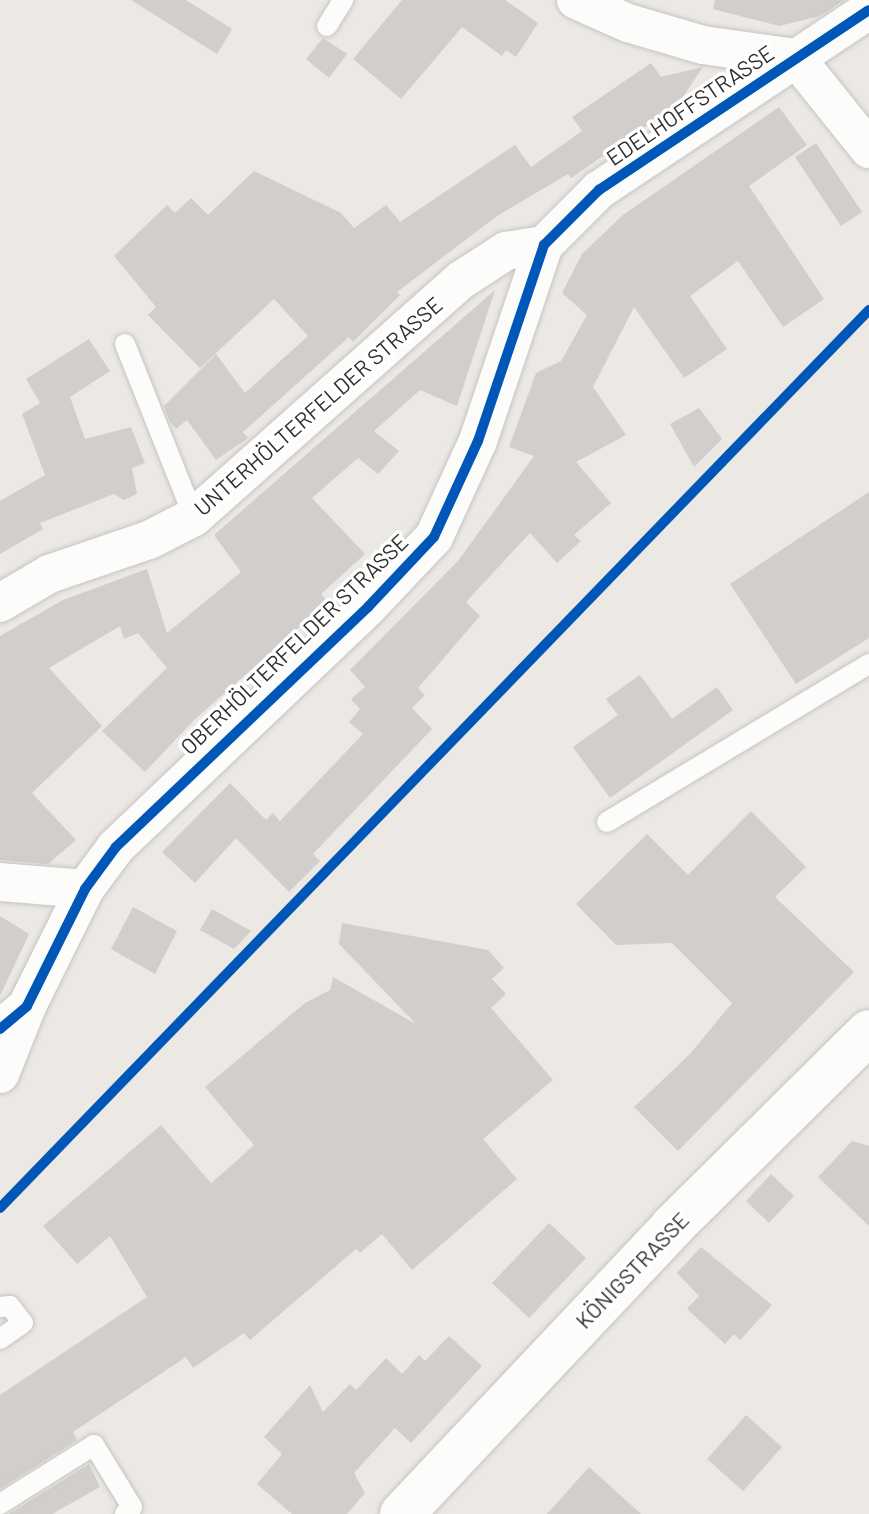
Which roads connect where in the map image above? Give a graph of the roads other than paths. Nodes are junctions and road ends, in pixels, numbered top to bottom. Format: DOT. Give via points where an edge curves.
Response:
graph roads {
  1 [pos="343,0"];
  2 [pos="576,0"];
  3 [pos="869,10"];
  4 [pos="327,26"];
  5 [pos="796,58"];
  6 [pos="869,149"];
  7 [pos="544,245"];
  8 [pos="125,344"];
  9 [pos="194,517"];
  10 [pos="0,603"];
  11 [pos="869,664"];
  12 [pos="607,822"];
  13 [pos="0,882"];
  14 [pos="85,889"];
  15 [pos="14,1018"];
  16 [pos="869,1032"];
  17 [pos="0,1074"];
  18 [pos="0,1307"];
  19 [pos="0,1339"];
  20 [pos="0,1504"];
  21 [pos="125,1514"];
  22 [pos="402,1514"];
  1 -- 4 [label="lane"];
  2 -- 5 [label="street" via="628,23 703,45"];
  3 -- 5 [label="street, EDELHOFFSTRASSE"];
  5 -- 6 [label="street"];
  5 -- 7 [label="street, EDELHOFFSTRASSE" via="599,190"];
  7 -- 9 [label="street, UNTERHÖLTERFELDER STRASSE" via="506,251 461,280"];
  7 -- 14 [label="street, OBERHÖLTERFELDER STRASSE" via="478,441 434,537 368,607 172,789"];
  8 -- 9 [label="lane"];
  9 -- 10 [label="street, UNTERHÖLTERFELDER STRASSE" via="149,540 49,574"];
  11 -- 12 [label="lane"];
  13 -- 14 [label="street"];
  14 -- 15 [label="street, OBERHÖLTERFELDER STRASSE"];
  15 -- 17 [label="street, OBERHÖLTERFELDER STRASSE"];
  16 -- 22 [label="main road, KÖNIGSTRASSE" via="672,1227"];
  18 -- 19 [label="lane" via="10,1306 23,1323"];
  20 -- 21 [label="lane" via="94,1445 132,1507"];
}
